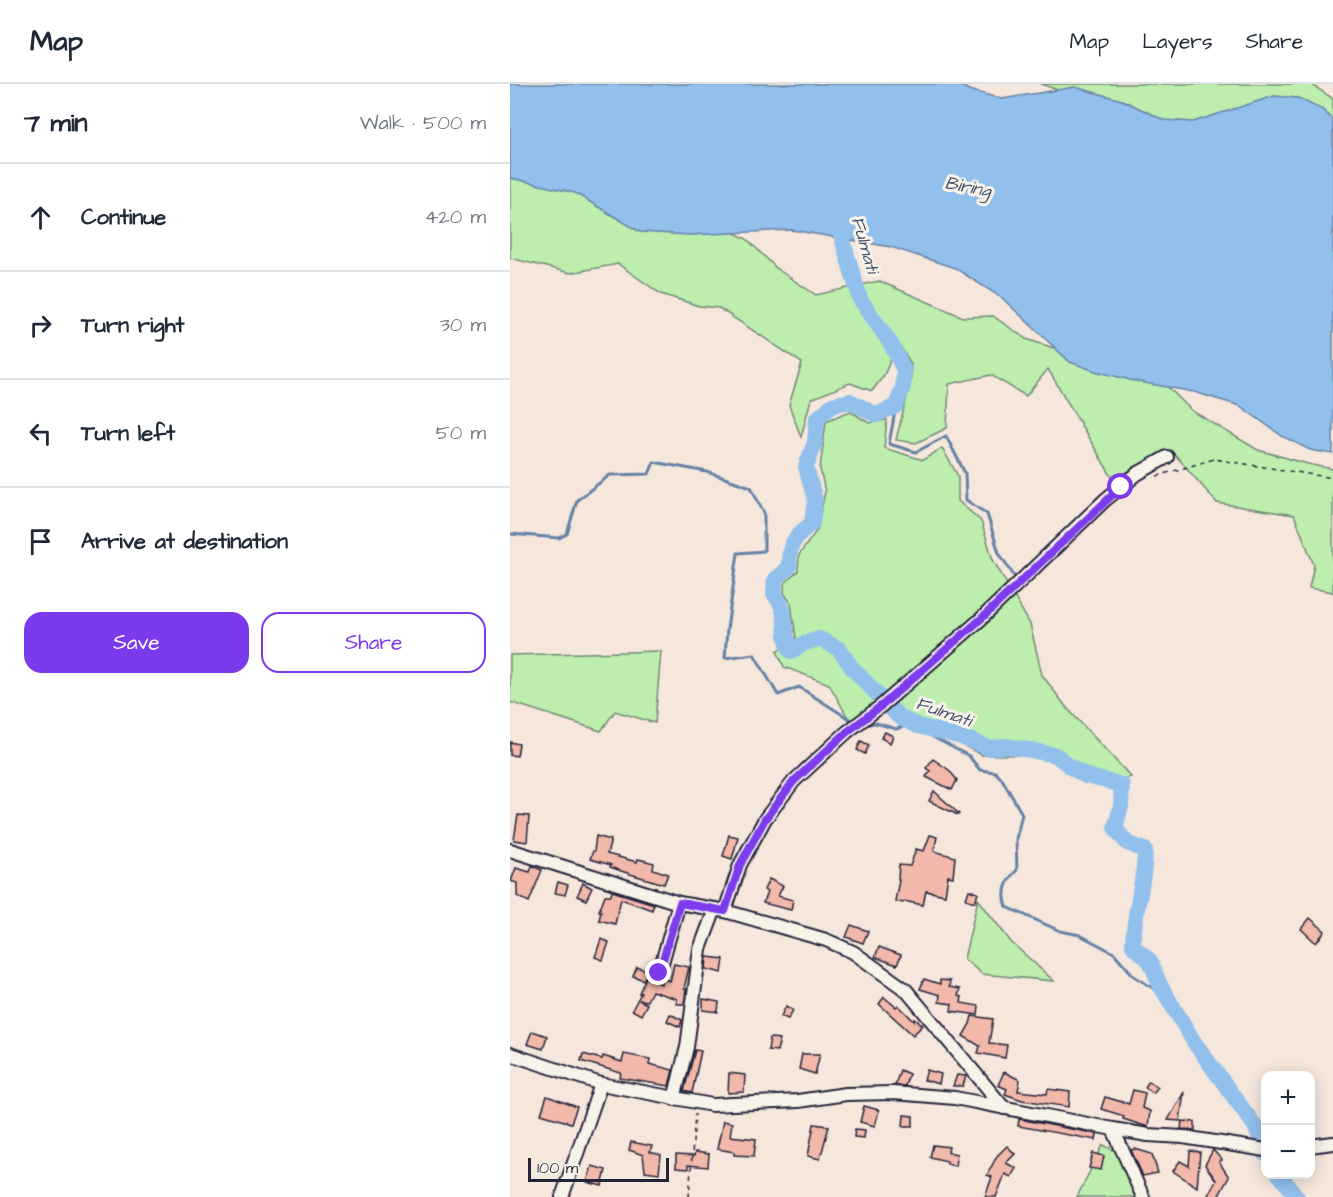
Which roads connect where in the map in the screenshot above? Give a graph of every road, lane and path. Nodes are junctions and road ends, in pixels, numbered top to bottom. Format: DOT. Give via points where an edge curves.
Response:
graph roads {
  1 [pos="1167,457"];
  2 [pos="1152,478"];
  3 [pos="1333,478"];
  4 [pos="510,850"];
  5 [pos="680,903"];
  6 [pos="720,910"];
  7 [pos="659,973"];
  8 [pos="510,1054"];
  9 [pos="601,1084"];
  10 [pos="674,1099"];
  11 [pos="696,1102"];
  12 [pos="1004,1108"];
  13 [pos="1113,1129"];
  14 [pos="1333,1143"];
  15 [pos="1315,1145"];
  16 [pos="1261,1149"];
  17 [pos="562,1197"];
  18 [pos="689,1197"];
  19 [pos="1143,1197"];
  1 -- 6 [label="street" via="1137,474 1105,500 981,619 794,781 765,819"];
  2 -- 3 [label="path" via="1214,459"];
  4 -- 5 [label="street"];
  5 -- 6 [label="street"];
  5 -- 7 [label="street"];
  6 -- 10 [label="street" via="700,950 689,1037"];
  6 -- 12 [label="street" via="826,940 853,952 906,990"];
  8 -- 9 [label="street"];
  9 -- 10 [label="street"];
  9 -- 17 [label="street"];
  10 -- 11 [label="street"];
  11 -- 12 [label="street" via="712,1105 893,1093 955,1098"];
  11 -- 18 [label="path"];
  12 -- 13 [label="street"];
  13 -- 16 [label="street"];
  13 -- 19 [label="street"];
  14 -- 15 [label="street"];
}
